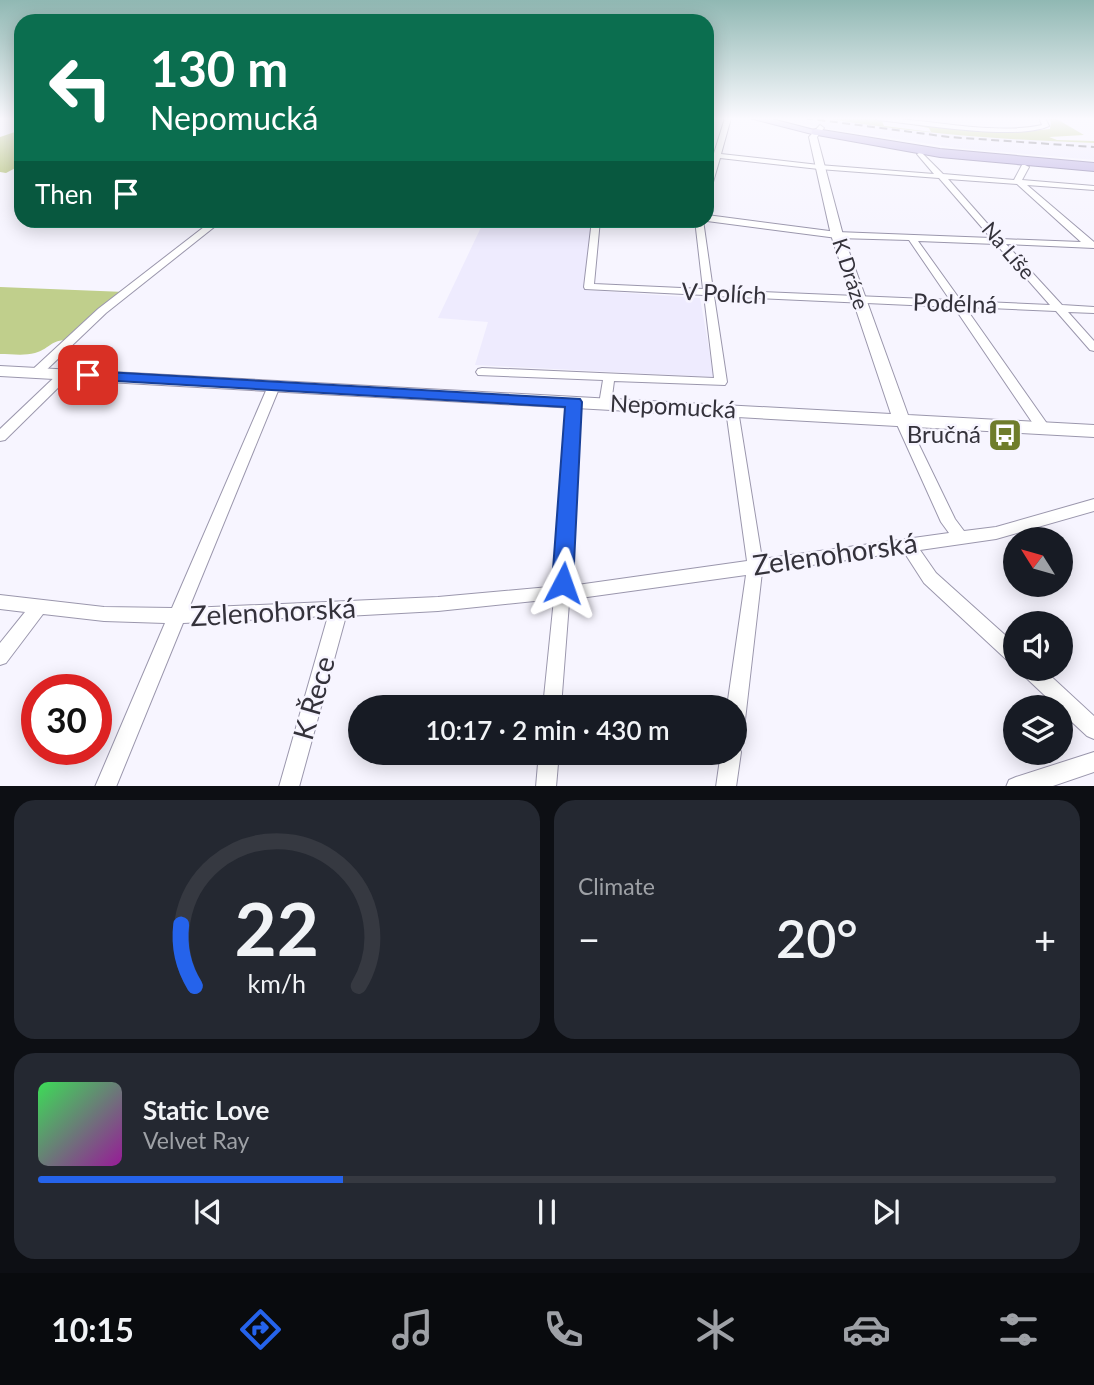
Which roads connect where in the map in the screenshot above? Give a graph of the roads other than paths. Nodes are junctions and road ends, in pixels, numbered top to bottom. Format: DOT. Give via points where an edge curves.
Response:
graph roads {
  1 [pos="921,154"];
  2 [pos="817,155"];
  3 [pos="962,155"];
  4 [pos="717,156"];
  5 [pos="1094,165"];
  6 [pos="714,166"];
  7 [pos="819,167"];
  8 [pos="1024,167"];
  9 [pos="941,176"];
  10 [pos="1020,183"];
  11 [pos="1094,188"];
  12 [pos="714,219"];
  13 [pos="209,228"];
  14 [pos="595,228"];
  15 [pos="700,228"];
  16 [pos="837,235"];
  17 [pos="912,238"];
  18 [pos="999,242"];
  19 [pos="1093,246"];
  20 [pos="708,293"];
  21 [pos="859,300"];
  22 [pos="957,304"];
  23 [pos="1058,308"];
  24 [pos="1094,310"];
  25 [pos="1094,348"];
  26 [pos="0,371"];
  27 [pos="482,372"];
  28 [pos="36,373"];
  29 [pos="65,374"];
  30 [pos="609,377"];
  31 [pos="274,386"];
  32 [pos="574,402"];
  33 [pos="605,404"];
  34 [pos="732,411"];
  35 [pos="901,419"];
  36 [pos="1043,428"];
  37 [pos="1094,431"];
  38 [pos="0,437"];
  39 [pos="1094,505"];
  40 [pos="960,537"];
  41 [pos="907,544"];
  42 [pos="755,564"];
  43 [pos="562,593"];
  44 [pos="0,603"];
  45 [pos="39,607"];
  46 [pos="339,609"];
  47 [pos="177,616"];
  48 [pos="1003,645"];
  49 [pos="0,657"];
  50 [pos="1042,681"];
  51 [pos="553,695"];
  52 [pos="738,695"];
  53 [pos="1094,729"];
  54 [pos="1094,762"];
  55 [pos="548,765"];
  56 [pos="729,765"];
  57 [pos="105,786"];
  58 [pos="289,786"];
  59 [pos="546,786"];
  60 [pos="726,786"];
  61 [pos="1016,786"];
  1 -- 9 [label="street, Na Líše"];
  2 -- 7 [label="street, K Dráze"];
  3 -- 5 [label="highway"];
  4 -- 6 [label="street"];
  4 -- 7 [label="street"];
  7 -- 9 [label="street"];
  7 -- 16 [label="street, K Dráze"];
  8 -- 10 [label="street"];
  9 -- 10 [label="street"];
  9 -- 18 [label="street, Na Líše"];
  10 -- 11 [label="street"];
  10 -- 19 [label="street"];
  12 -- 16 [label="street"];
  13 -- 28 [label="street" via="102,311"];
  14 -- 20 [label="street, V Polích" via="589,286"];
  15 -- 20 [label="street"];
  16 -- 17 [label="street"];
  16 -- 21 [label="street, K Dráze"];
  17 -- 18 [label="street"];
  17 -- 22 [label="street"];
  18 -- 19 [label="street"];
  18 -- 23 [label="street, Na Líše"];
  20 -- 21 [label="street, V Polích"];
  20 -- 30 [label="street" via="721,382"];
  21 -- 22 [label="street, Podélná"];
  21 -- 35 [label="street, K Dráze"];
  22 -- 23 [label="street, Podélná"];
  22 -- 36 [label="street"];
  23 -- 24 [label="street, Podélná"];
  23 -- 25 [label="street, Na Líše"];
  26 -- 28 [label="street, Nepomucká"];
  27 -- 30 [label="street"];
  28 -- 29 [label="street, Nepomucká"];
  29 -- 31 [label="street, Nepomucká"];
  29 -- 38 [label="street"];
  30 -- 33 [label="street"];
  31 -- 32 [label="street, Nepomucká"];
  31 -- 47 [label="street"];
  32 -- 33 [label="street, Nepomucká"];
  32 -- 43 [label="street"];
  33 -- 34 [label="street, Nepomucká"];
  34 -- 35 [label="street, Nepomucká"];
  34 -- 42 [label="street"];
  35 -- 36 [label="street, Nepomucká"];
  35 -- 40 [label="street"];
  36 -- 37 [label="street, Nepomucká"];
  39 -- 40 [label="street, Zelenohorská" via="996,533"];
  40 -- 41 [label="street, Zelenohorská"];
  41 -- 42 [label="street, Zelenohorská"];
  41 -- 48 [label="street" via="930,578"];
  42 -- 43 [label="street, Zelenohorská"];
  42 -- 52 [label="street"];
  43 -- 46 [label="street, Zelenohorská"];
  43 -- 51 [label="street"];
  44 -- 45 [label="street, Zelenohorská"];
  45 -- 47 [label="street, Zelenohorská"];
  45 -- 49 [label="street"];
  46 -- 47 [label="street, Zelenohorská"];
  46 -- 58 [label="street, K Řece"];
  47 -- 57 [label="street"];
  50 -- 53 [label="street"];
  54 -- 61 [label="street"];
  55 -- 59 [label="street"];
  56 -- 60 [label="street"];
}
